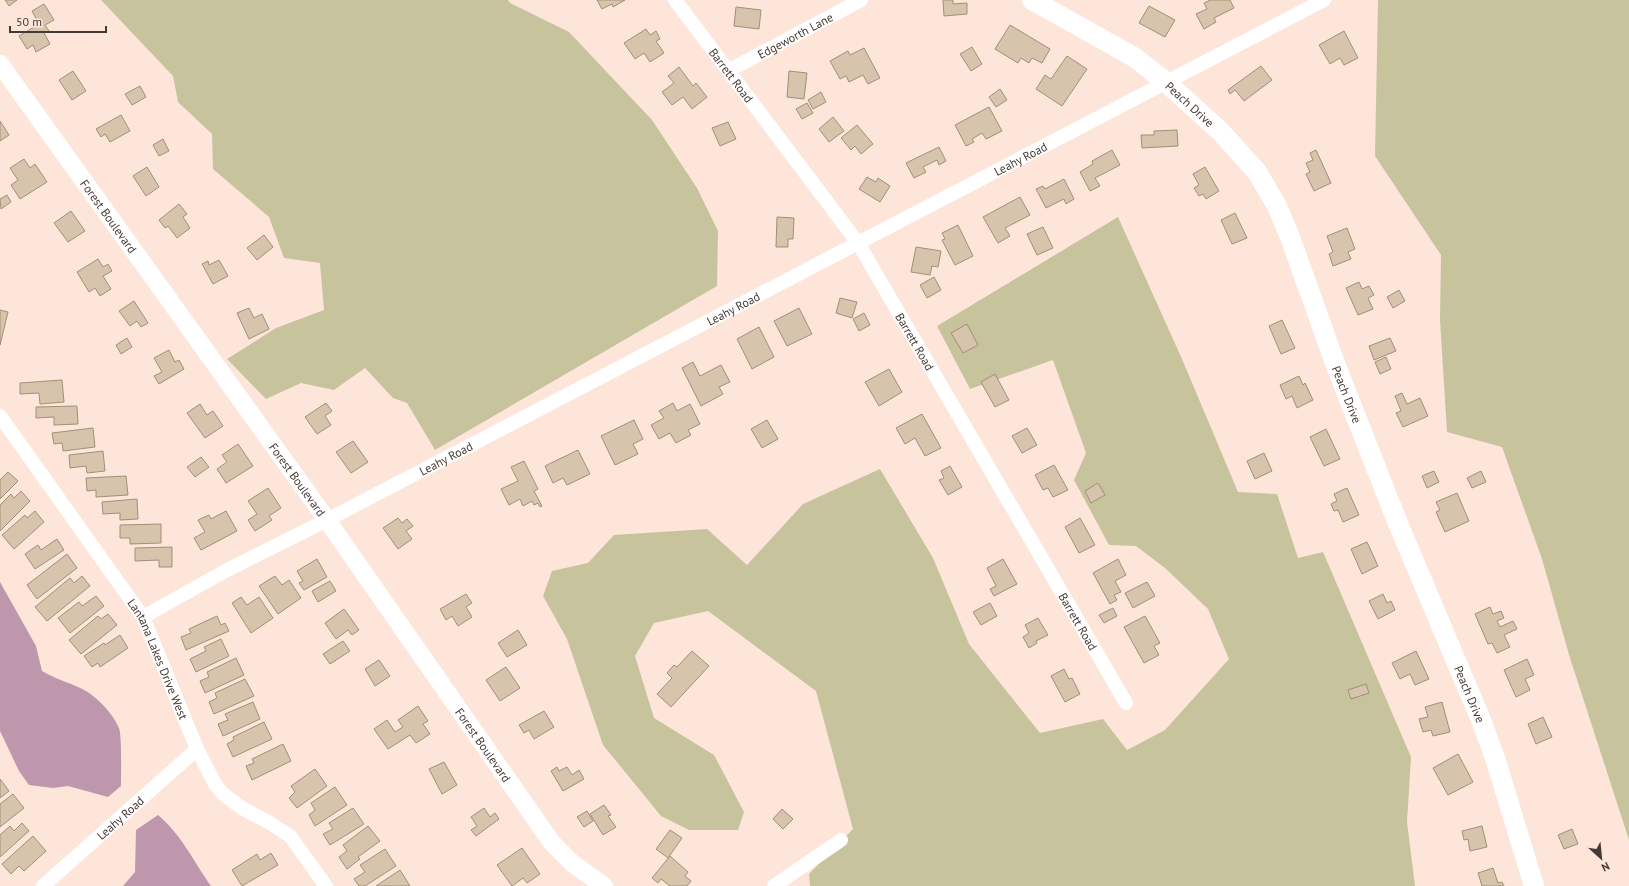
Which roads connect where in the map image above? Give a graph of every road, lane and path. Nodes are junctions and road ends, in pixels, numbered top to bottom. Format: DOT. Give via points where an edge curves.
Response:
graph roads {
  1 [pos="675,0"];
  2 [pos="861,0"];
  3 [pos="1032,0"];
  4 [pos="1324,0"];
  5 [pos="0,64"];
  6 [pos="728,71"];
  7 [pos="1166,82"];
  8 [pos="858,243"];
  9 [pos="0,416"];
  10 [pos="327,520"];
  11 [pos="143,617"];
  12 [pos="1126,703"];
  13 [pos="197,749"];
  14 [pos="841,840"];
  15 [pos="43,886"];
  16 [pos="326,886"];
  17 [pos="604,886"];
  18 [pos="774,886"];
  19 [pos="1534,886"];
  1 -- 6 [label="street, Barrett Road"];
  2 -- 6 [label="street, Edgeworth Lane"];
  3 -- 7 [label="main road, Peach Drive" via="1134,57"];
  4 -- 7 [label="street, Leahy Road"];
  5 -- 10 [label="street, Forest Boulevard"];
  6 -- 8 [label="street, Barrett Road"];
  7 -- 8 [label="street, Leahy Road"];
  7 -- 19 [label="main road, Peach Drive" via="1221,132 1257,172 1277,206 1396,521 1481,720"];
  8 -- 10 [label="street, Leahy Road"];
  8 -- 12 [label="street, Barrett Road"];
  9 -- 11 [label="street, Lantana Lakes Drive West"];
  10 -- 11 [label="street, Leahy Road" via="227,570"];
  10 -- 17 [label="street, Forest Boulevard" via="552,843 572,863"];
  11 -- 13 [label="street, Lantana Lakes Drive West"];
  13 -- 15 [label="street, Leahy Road"];
  13 -- 16 [label="street, Lantana Lakes Drive West" via="214,784 222,794 290,836"];
  14 -- 18 [label="street"];
}
